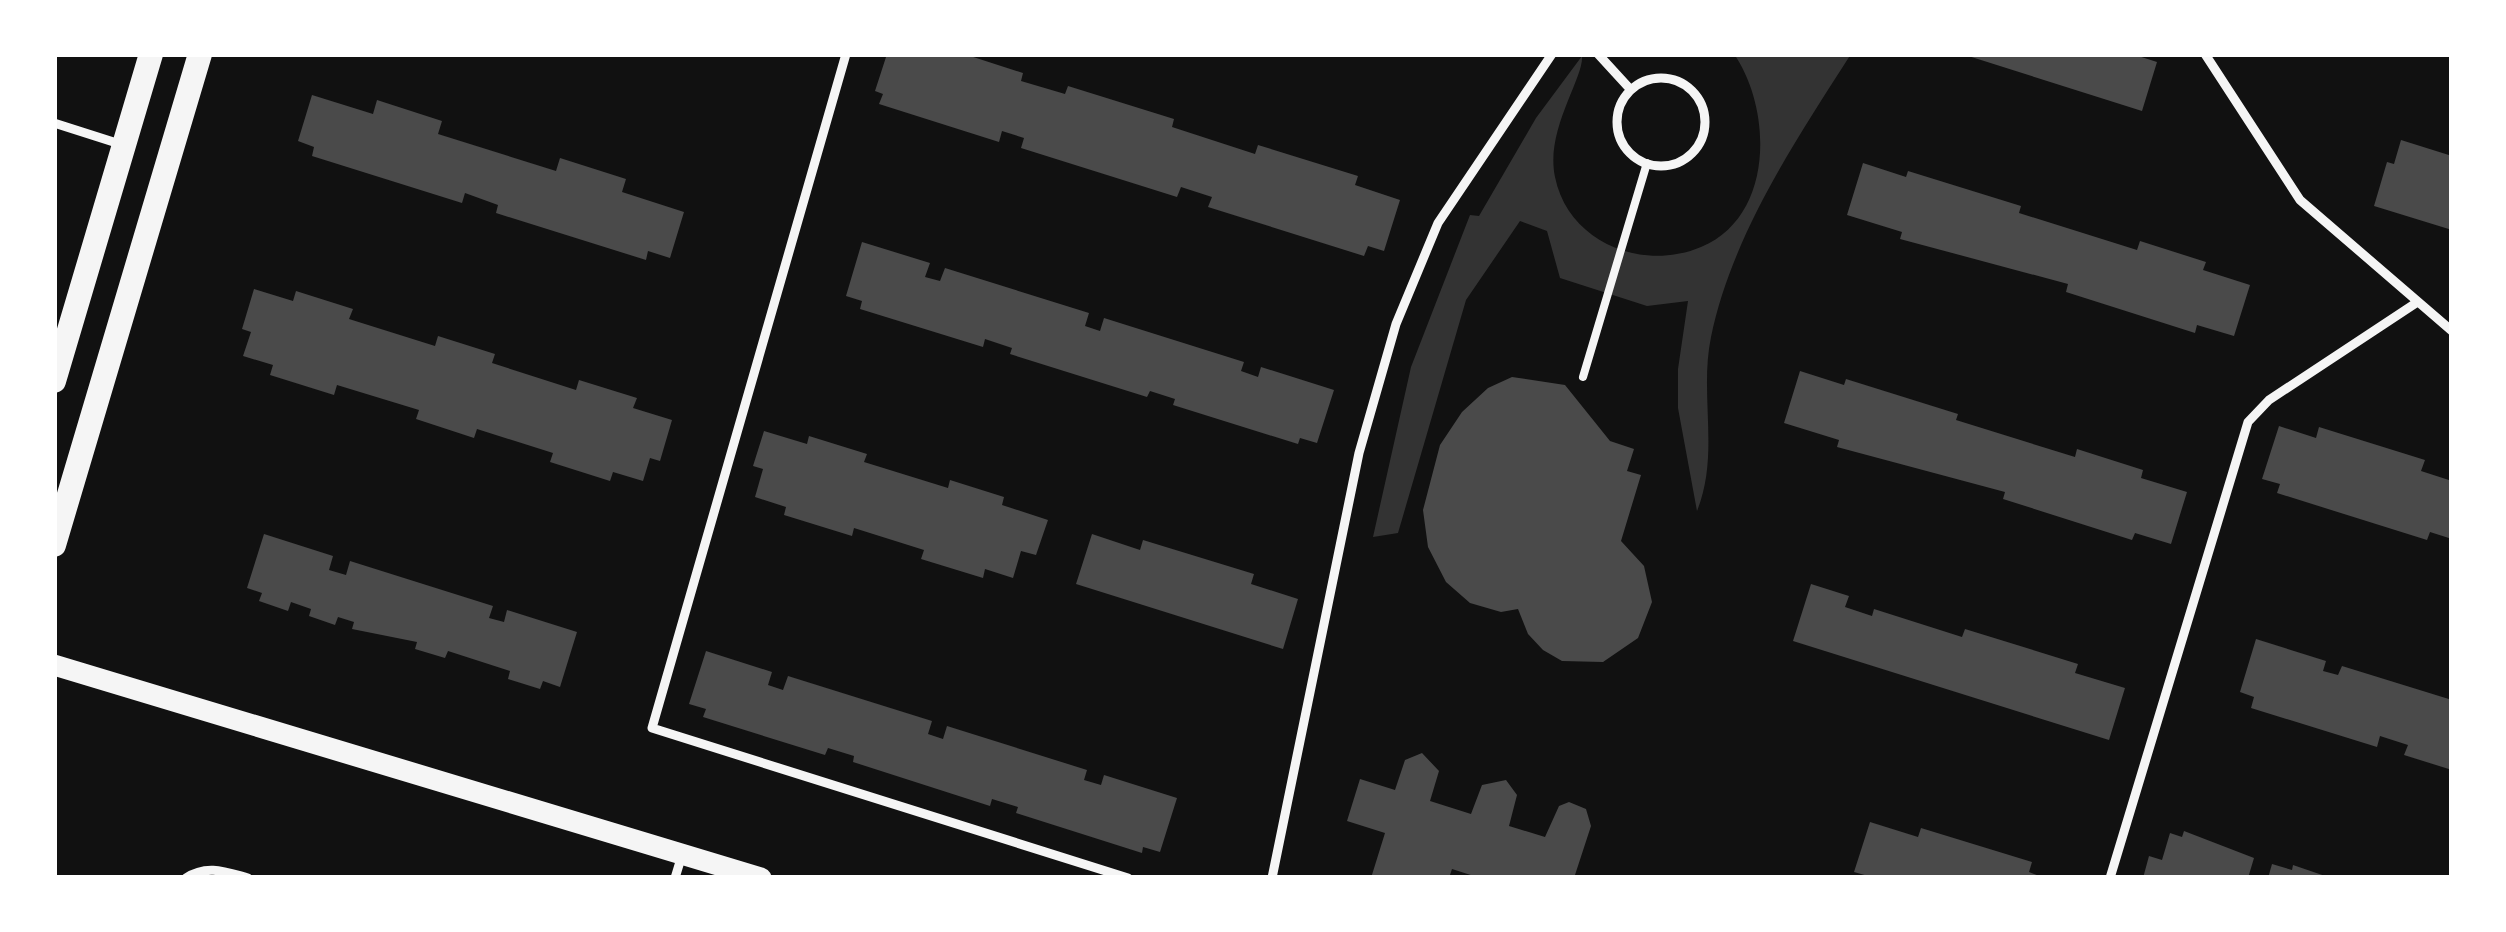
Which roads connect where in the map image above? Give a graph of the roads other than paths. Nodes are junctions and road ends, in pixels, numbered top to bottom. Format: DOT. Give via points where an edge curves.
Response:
graph roads {
  1 [pos="151,54"];
  2 [pos="200,54"];
  3 [pos="846,54"];
  4 [pos="1552,54"];
  5 [pos="1598,54"];
  6 [pos="2205,54"];
  7 [pos="1631,90"];
  8 [pos="54,123"];
  9 [pos="124,146"];
  10 [pos="2416,303"];
  11 [pos="2452,331"];
  12 [pos="54,382"];
  13 [pos="54,544"];
  14 [pos="54,665"];
  15 [pos="682,854"];
  16 [pos="186,878"];
  17 [pos="248,878"];
  18 [pos="675,878"];
  19 [pos="761,878"];
  20 [pos="1128,878"];
  21 [pos="1272,878"];
  22 [pos="2110,878"];
  1 -- 9 [label="main road"];
  2 -- 13 [label="main road"];
  3 -- 20 [label="lane" via="652,728"];
  4 -- 21 [label="lane" via="1438,223 1396,324 1359,452"];
  5 -- 7 [label="lane"];
  6 -- 10 [label="lane" via="2300,200"];
  7 -- 7 [label="lane" via="1621,104 1625,148 1647,163 1688,157 1701,143 1703,109 1681,82 1646,81"];
  8 -- 9 [label="lane"];
  9 -- 12 [label="main road"];
  10 -- 11 [label="lane"];
  10 -- 22 [label="lane" via="2248,422"];
  14 -- 15 [label="street"];
  15 -- 18 [label="lane"];
  15 -- 19 [label="street"];
  16 -- 17 [label="lane" via="219,870"];
}
